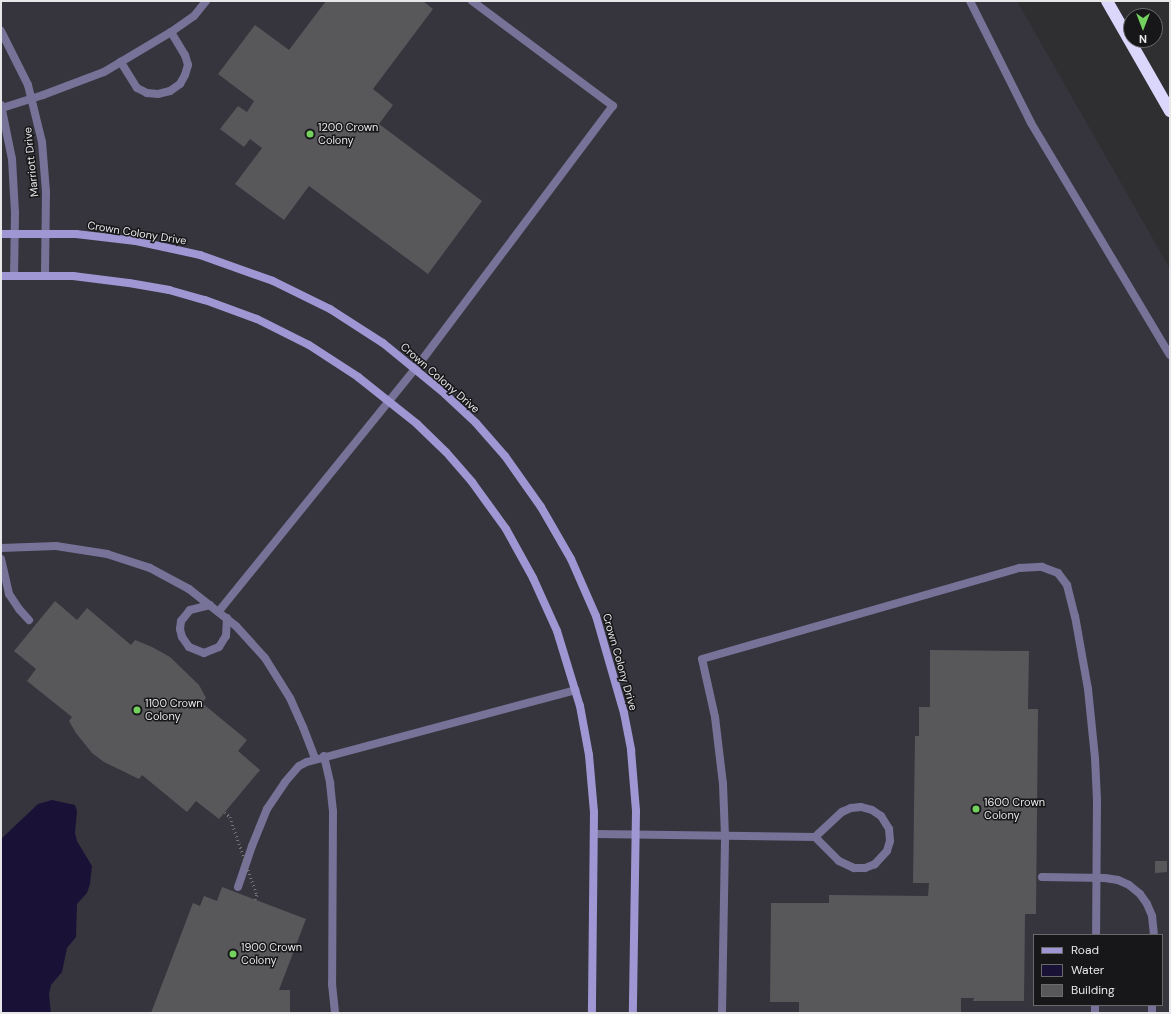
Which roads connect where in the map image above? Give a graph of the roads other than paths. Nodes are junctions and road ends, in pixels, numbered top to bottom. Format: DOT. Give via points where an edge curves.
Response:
graph roads {
  1 [pos="206,1"];
  2 [pos="472,1"];
  3 [pos="970,1"];
  4 [pos="1107,1"];
  5 [pos="1,31"];
  6 [pos="171,32"];
  7 [pos="121,62"];
  8 [pos="32,99"];
  9 [pos="2,106"];
  10 [pos="1170,111"];
  11 [pos="46,233"];
  12 [pos="1,234"];
  13 [pos="15,234"];
  14 [pos="14,275"];
  15 [pos="45,275"];
  16 [pos="1,276"];
  17 [pos="1170,355"];
  18 [pos="416,368"];
  19 [pos="389,401"];
  20 [pos="1,548"];
  21 [pos="1,559"];
  22 [pos="210,605"];
  23 [pos="219,611"];
  24 [pos="227,618"];
  25 [pos="30,620"];
  26 [pos="576,690"];
  27 [pos="324,756"];
  28 [pos="315,758"];
  29 [pos="595,834"];
  30 [pos="636,834"];
  31 [pos="725,836"];
  32 [pos="816,837"];
  33 [pos="1042,877"];
  34 [pos="1097,877"];
  35 [pos="238,887"];
  36 [pos="1096,934"];
  37 [pos="1154,934"];
  38 [pos="335,1013"];
  39 [pos="592,1013"];
  40 [pos="634,1013"];
  41 [pos="722,1013"];
  1 -- 6 [label="street" via="194,16"];
  2 -- 18 [label="street" via="613,106"];
  3 -- 17 [label="street" via="1031,123"];
  4 -- 10 [label="highway"];
  5 -- 8 [label="street, Marriott Drive"];
  6 -- 7 [label="street"];
  6 -- 7 [label="street" via="188,65 184,79 173,89 158,94 140,90"];
  7 -- 8 [label="street" via="90,78"];
  8 -- 9 [label="street"];
  8 -- 11 [label="street, Marriott Drive" via="43,149"];
  9 -- 13 [label="street, Marriott Drive" via="12,159"];
  11 -- 13 [label="street, Crown Colony Drive"];
  11 -- 15 [label="street, Marriott Drive"];
  11 -- 18 [label="street, Crown Colony Drive" via="96,236 158,245 206,257 253,273 330,309 366,331"];
  12 -- 13 [label="street, Crown Colony Drive"];
  13 -- 14 [label="street, Marriott Drive"];
  14 -- 15 [label="street"];
  14 -- 16 [label="street"];
  15 -- 19 [label="street" via="129,283 182,294 238,312 310,345 342,365"];
  18 -- 19 [label="street"];
  18 -- 30 [label="street, Crown Colony Drive" via="461,408 505,456 541,507 571,559 596,616 623,706 632,763"];
  19 -- 23 [label="street"];
  19 -- 26 [label="street" via="417,424 459,467 506,529 525,561 547,608"];
  20 -- 22 [label="street" via="56,546 112,555 141,564 168,577"];
  21 -- 25 [label="street" via="9,594"];
  22 -- 23 [label="street"];
  22 -- 24 [label="street" via="190,610 181,621 182,637 189,647 204,653 219,647 226,636"];
  23 -- 24 [label="street"];
  24 -- 28 [label="street" via="255,645 277,676 295,708"];
  26 -- 27 [label="street"];
  26 -- 29 [label="street" via="589,755"];
  27 -- 28 [label="street"];
  27 -- 38 [label="street" via="334,811 332,984"];
  28 -- 35 [label="street" via="299,766 276,795 260,826"];
  29 -- 30 [label="street"];
  29 -- 39 [label="street"];
  30 -- 31 [label="street"];
  30 -- 40 [label="street, Crown Colony Drive"];
  31 -- 32 [label="street"];
  31 -- 34 [label="street" via="719,738 702,659 1014,569 1037,566 1053,570 1065,581 1071,594 1088,688 1095,758"];
  31 -- 41 [label="street"];
  32 -- 32 [label="street" via="844,865 860,868 880,860 887,851 890,840 881,816 861,807 842,812"];
  33 -- 34 [label="street"];
  34 -- 36 [label="street"];
  34 -- 37 [label="street" via="1118,880 1140,894 1150,910"];
}
